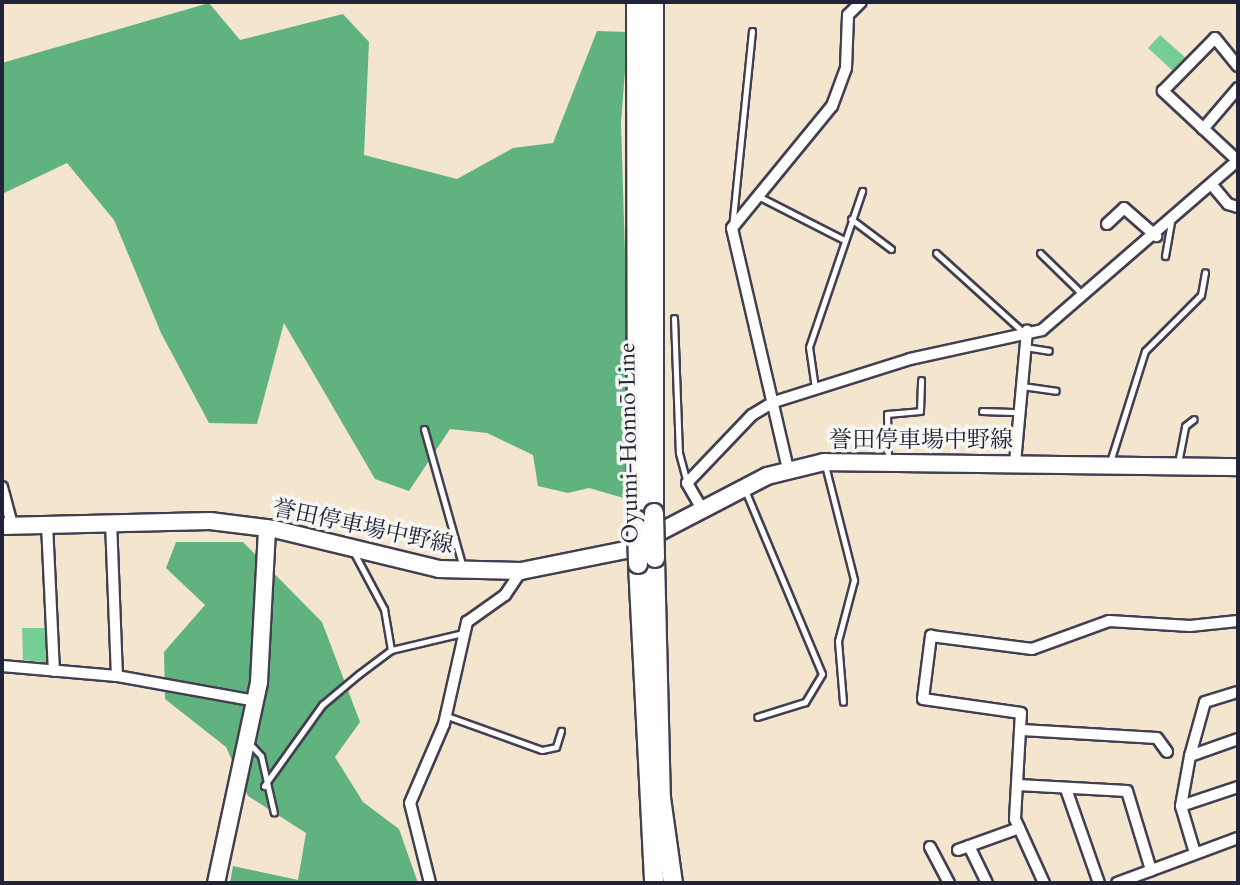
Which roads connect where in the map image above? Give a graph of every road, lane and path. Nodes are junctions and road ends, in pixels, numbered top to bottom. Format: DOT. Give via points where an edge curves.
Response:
graph roads {
  1 [pos="636,2"];
  2 [pos="654,2"];
  3 [pos="861,2"];
  4 [pos="752,31"];
  5 [pos="1238,65"];
  6 [pos="1238,88"];
  7 [pos="1203,129"];
  8 [pos="1238,160"];
  9 [pos="1212,185"];
  10 [pos="862,191"];
  11 [pos="758,196"];
  12 [pos="1238,206"];
  13 [pos="851,219"];
  14 [pos="1171,223"];
  15 [pos="1107,224"];
  16 [pos="732,228"];
  17 [pos="1156,236"];
  18 [pos="842,239"];
  19 [pos="891,249"];
  20 [pos="936,253"];
  21 [pos="1040,253"];
  22 [pos="1165,256"];
  23 [pos="1205,272"];
  24 [pos="1084,296"];
  25 [pos="674,317"];
  26 [pos="1024,331"];
  27 [pos="1025,347"];
  28 [pos="1049,351"];
  29 [pos="921,380"];
  30 [pos="1022,386"];
  31 [pos="1056,391"];
  32 [pos="816,392"];
  33 [pos="774,402"];
  34 [pos="982,411"];
  35 [pos="1020,412"];
  36 [pos="1194,419"];
  37 [pos="424,429"];
  38 [pos="888,461"];
  39 [pos="824,462"];
  40 [pos="1015,463"];
  41 [pos="1109,465"];
  42 [pos="1177,466"];
  43 [pos="1238,467"];
  44 [pos="788,469"];
  45 [pos="687,483"];
  46 [pos="744,487"];
  47 [pos="2,488"];
  48 [pos="702,509"];
  49 [pos="111,521"];
  50 [pos="47,524"];
  51 [pos="7,526"];
  52 [pos="267,528"];
  53 [pos="352,548"];
  54 [pos="464,571"];
  55 [pos="521,571"];
  56 [pos="1238,621"];
  57 [pos="463,633"];
  58 [pos="391,650"];
  59 [pos="2,666"];
  60 [pos="54,671"];
  61 [pos="117,676"];
  62 [pos="1238,692"];
  63 [pos="256,701"];
  64 [pos="843,702"];
  65 [pos="446,715"];
  66 [pos="757,717"];
  67 [pos="1022,730"];
  68 [pos="561,731"];
  69 [pos="1238,739"];
  70 [pos="249,743"];
  71 [pos="1167,752"];
  72 [pos="1190,756"];
  73 [pos="1018,785"];
  74 [pos="264,786"];
  75 [pos="1238,787"];
  76 [pos="1066,789"];
  77 [pos="1181,806"];
  78 [pos="274,813"];
  79 [pos="1019,828"];
  80 [pos="1238,838"];
  81 [pos="930,847"];
  82 [pos="1195,853"];
  83 [pos="1146,872"];
  84 [pos="216,883"];
  85 [pos="430,883"];
  86 [pos="654,883"];
  87 [pos="673,883"];
  88 [pos="949,883"];
  89 [pos="987,883"];
  90 [pos="1044,883"];
  91 [pos="1099,883"];
  92 [pos="1117,883"];
  93 [pos="1149,883"];
  1 -- 86 [label="main road, Oyumi-Honnō Line, bridge" via="637,520"];
  2 -- 87 [label="main road, Oyumi-Honnō Line, bridge" via="654,513 661,798"];
  3 -- 11 [label="street" via="848,15 846,68 832,106"];
  4 -- 16 [label="lane"];
  5 -- 7 [label="street" via="1214,38 1163,92"];
  6 -- 7 [label="street"];
  7 -- 8 [label="street"];
  8 -- 9 [label="street"];
  9 -- 12 [label="street" via="1227,204"];
  9 -- 14 [label="street"];
  10 -- 13 [label="lane"];
  11 -- 16 [label="street"];
  11 -- 18 [label="lane"];
  13 -- 18 [label="lane"];
  13 -- 19 [label="lane"];
  14 -- 17 [label="street"];
  14 -- 22 [label="lane"];
  15 -- 17 [label="street" via="1125,208"];
  16 -- 33 [label="street"];
  17 -- 24 [label="street"];
  18 -- 32 [label="lane" via="809,347"];
  20 -- 26 [label="lane"];
  21 -- 24 [label="lane"];
  23 -- 41 [label="lane" via="1201,295 1144,351"];
  24 -- 26 [label="street" via="1042,330"];
  25 -- 45 [label="lane" via="679,453"];
  26 -- 27 [label="street"];
  26 -- 32 [label="street" via="910,359"];
  27 -- 28 [label="lane"];
  27 -- 30 [label="street"];
  29 -- 38 [label="lane" via="920,411 887,414"];
  30 -- 31 [label="lane"];
  30 -- 35 [label="street"];
  32 -- 33 [label="street"];
  33 -- 44 [label="street"];
  33 -- 45 [label="street" via="731,431"];
  34 -- 35 [label="lane"];
  35 -- 40 [label="street"];
  36 -- 42 [label="lane" via="1185,426"];
  37 -- 54 [label="lane"];
  38 -- 39 [label="main road, 誉田停車場中野線"];
  38 -- 40 [label="main road, 誉田停車場中野線"];
  39 -- 44 [label="main road, 誉田停車場中野線"];
  39 -- 64 [label="lane" via="854,580 838,641"];
  40 -- 41 [label="main road, 誉田停車場中野線"];
  41 -- 42 [label="main road, 誉田停車場中野線"];
  42 -- 43 [label="main road, 誉田停車場中野線"];
  44 -- 46 [label="main road, 誉田停車場中野線"];
  45 -- 48 [label="street"];
  46 -- 48 [label="main road, 誉田停車場中野線"];
  46 -- 66 [label="lane" via="822,674 805,702"];
  47 -- 51 [label="street"];
  48 -- 55 [label="main road, 誉田停車場中野線" via="625,550"];
  49 -- 50 [label="main road, 誉田停車場中野線"];
  49 -- 52 [label="main road, 誉田停車場中野線"];
  49 -- 61 [label="street"];
  50 -- 51 [label="main road, 誉田停車場中野線"];
  50 -- 60 [label="street"];
  52 -- 53 [label="main road, 誉田停車場中野線"];
  52 -- 63 [label="main road"];
  53 -- 54 [label="main road, 誉田停車場中野線"];
  53 -- 58 [label="lane" via="384,609"];
  54 -- 55 [label="main road, 誉田停車場中野線"];
  55 -- 57 [label="street" via="505,595 474,614"];
  56 -- 67 [label="street" via="1190,626 1109,621 1032,649 931,636 923,699 1014,709 1021,713"];
  57 -- 58 [label="lane"];
  57 -- 65 [label="street"];
  58 -- 74 [label="lane" via="322,705"];
  59 -- 60 [label="street"];
  60 -- 61 [label="street"];
  61 -- 63 [label="street"];
  62 -- 72 [label="street" via="1205,702"];
  63 -- 70 [label="main road"];
  65 -- 68 [label="lane" via="550,751"];
  65 -- 85 [label="street" via="410,803"];
  67 -- 71 [label="street" via="1157,738"];
  67 -- 73 [label="street"];
  69 -- 72 [label="street"];
  70 -- 74 [label="lane" via="261,756"];
  70 -- 84 [label="main road"];
  72 -- 77 [label="street"];
  73 -- 76 [label="street"];
  73 -- 79 [label="street"];
  74 -- 78 [label="lane"];
  75 -- 77 [label="street"];
  76 -- 83 [label="street" via="1127,791"];
  76 -- 91 [label="street"];
  77 -- 82 [label="street"];
  79 -- 89 [label="street" via="963,848"];
  79 -- 90 [label="street"];
  80 -- 82 [label="street"];
  81 -- 88 [label="street"];
  82 -- 83 [label="street"];
  83 -- 92 [label="street"];
  83 -- 93 [label="street"];
}
